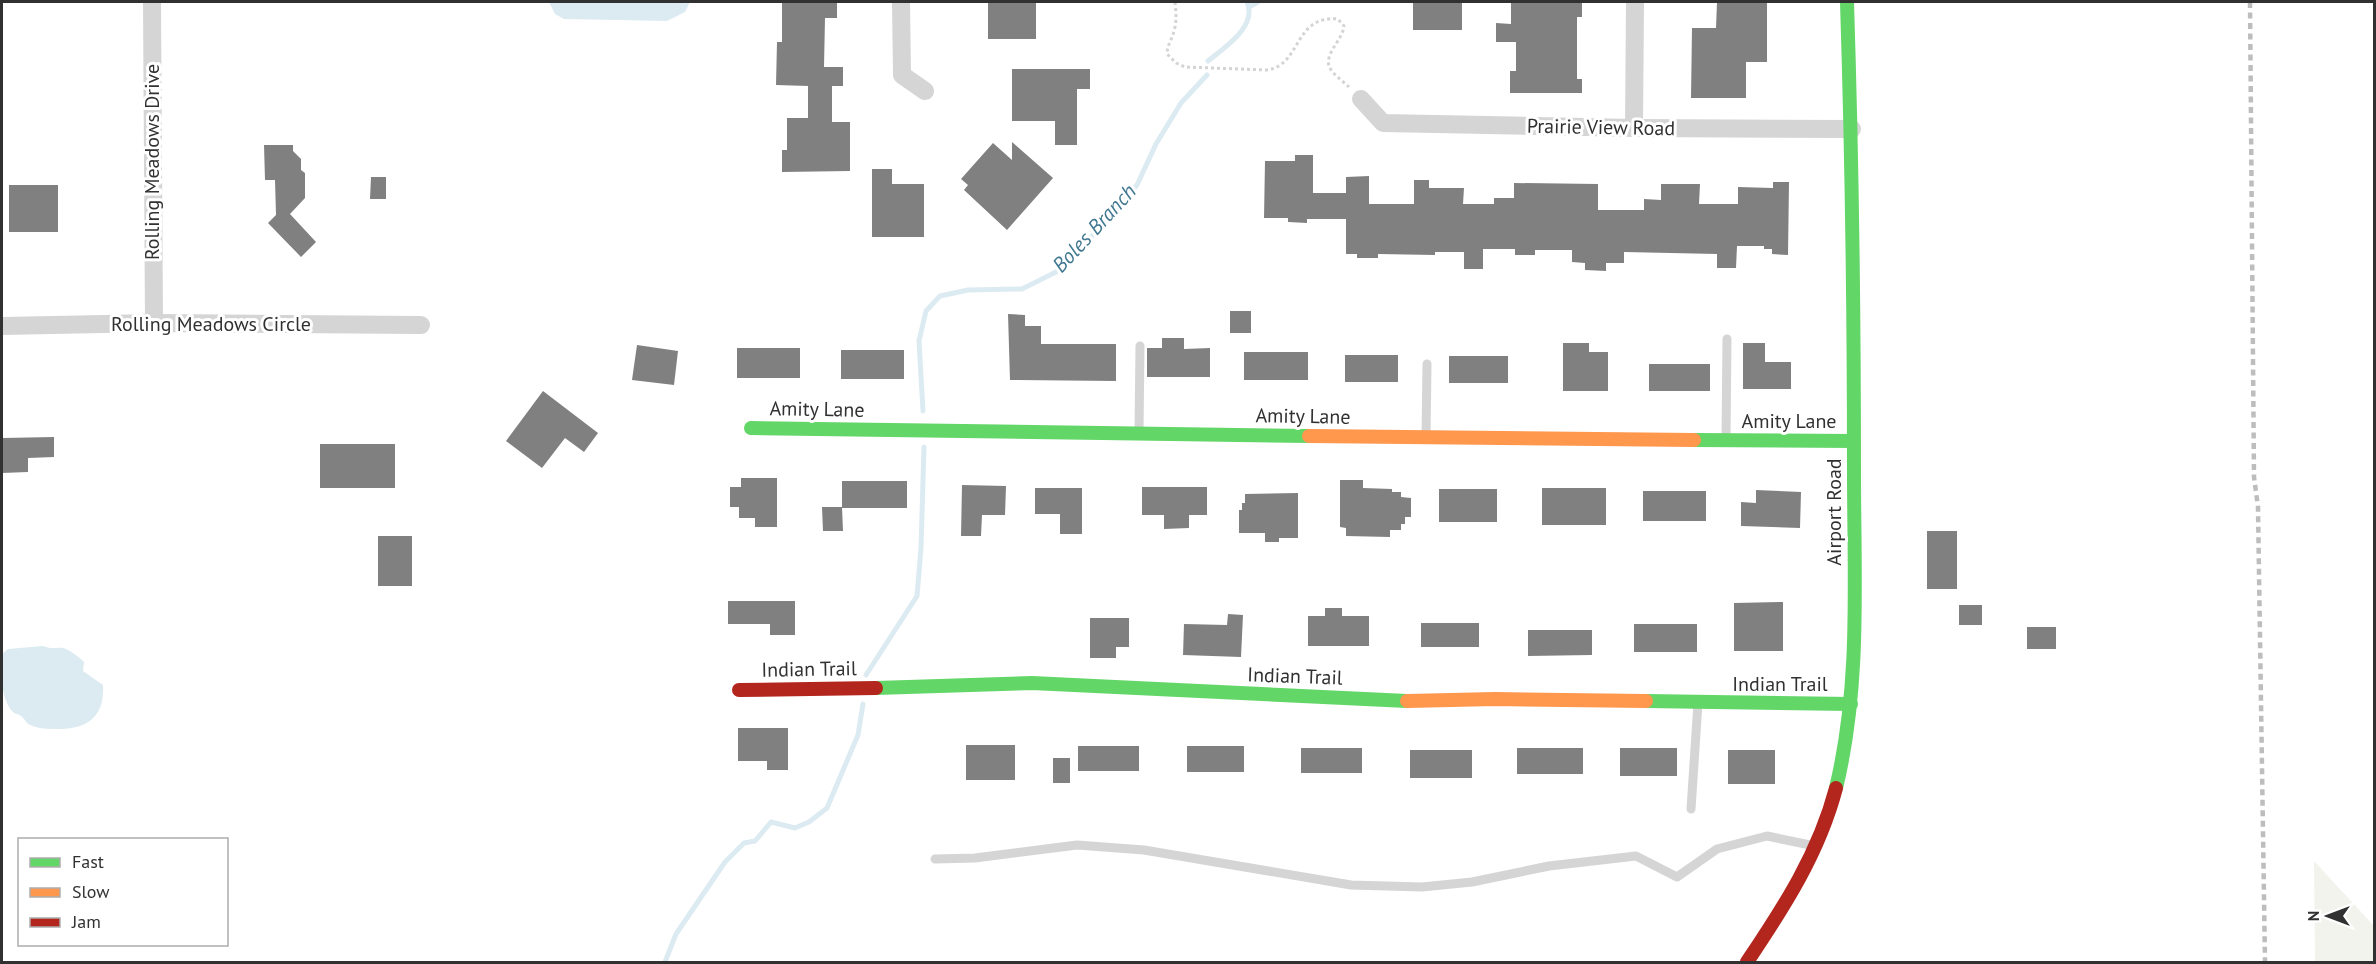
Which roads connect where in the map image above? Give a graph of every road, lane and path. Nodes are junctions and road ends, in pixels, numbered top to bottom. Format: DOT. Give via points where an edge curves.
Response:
graph roads {
  1 [pos="152,2"];
  2 [pos="901,2"];
  3 [pos="1175,2"];
  4 [pos="1635,2"];
  5 [pos="1847,2"];
  6 [pos="925,91"];
  7 [pos="1360,99"];
  8 [pos="1634,128"];
  9 [pos="1852,129"];
  10 [pos="154,323"];
  11 [pos="421,325"];
  12 [pos="2,326"];
  13 [pos="1727,339"];
  14 [pos="1140,346"];
  15 [pos="1427,364"];
  16 [pos="751,428"];
  17 [pos="1139,433"];
  18 [pos="1426,438"];
  19 [pos="1726,440"];
  20 [pos="1854,441"];
  21 [pos="739,690"];
  22 [pos="1698,702"];
  23 [pos="1851,704"];
  24 [pos="1691,809"];
  25 [pos="1815,846"];
  26 [pos="935,859"];
  27 [pos="1747,963"];
  1 -- 10 [label="street, Rolling Meadows Drive"];
  2 -- 6 [label="street" via="902,75"];
  3 -- 7 [label="path" via="1177,16 1167,54 1185,67 1278,68 1314,22 1338,19 1344,26 1343,33 1329,57 1329,66"];
  4 -- 8 [label="street"];
  5 -- 9 [label="street, Airport Road"];
  7 -- 8 [label="street, Prairie View Road" via="1383,123"];
  8 -- 9 [label="street, Prairie View Road"];
  9 -- 20 [label="street, Airport Road"];
  10 -- 11 [label="street, Rolling Meadows Circle"];
  10 -- 12 [label="street, Rolling Meadows Circle"];
  13 -- 19 [label="lane"];
  14 -- 17 [label="lane"];
  15 -- 18 [label="lane"];
  16 -- 17 [label="street, Amity Lane"];
  17 -- 18 [label="street, Amity Lane"];
  18 -- 19 [label="street, Amity Lane"];
  19 -- 20 [label="street, Amity Lane"];
  20 -- 23 [label="street, Airport Road"];
  21 -- 22 [label="street, Indian Trail" via="1032,683 1399,701"];
  22 -- 23 [label="street, Indian Trail"];
  22 -- 24 [label="lane"];
  23 -- 25 [label="street, Airport Road" via="1829,812"];
  25 -- 26 [label="lane" via="1767,836 1717,849 1677,878 1636,856 1422,887 1352,885 1144,850 1077,845"];
  25 -- 27 [label="street, Airport Road" via="1782,909"];
}
